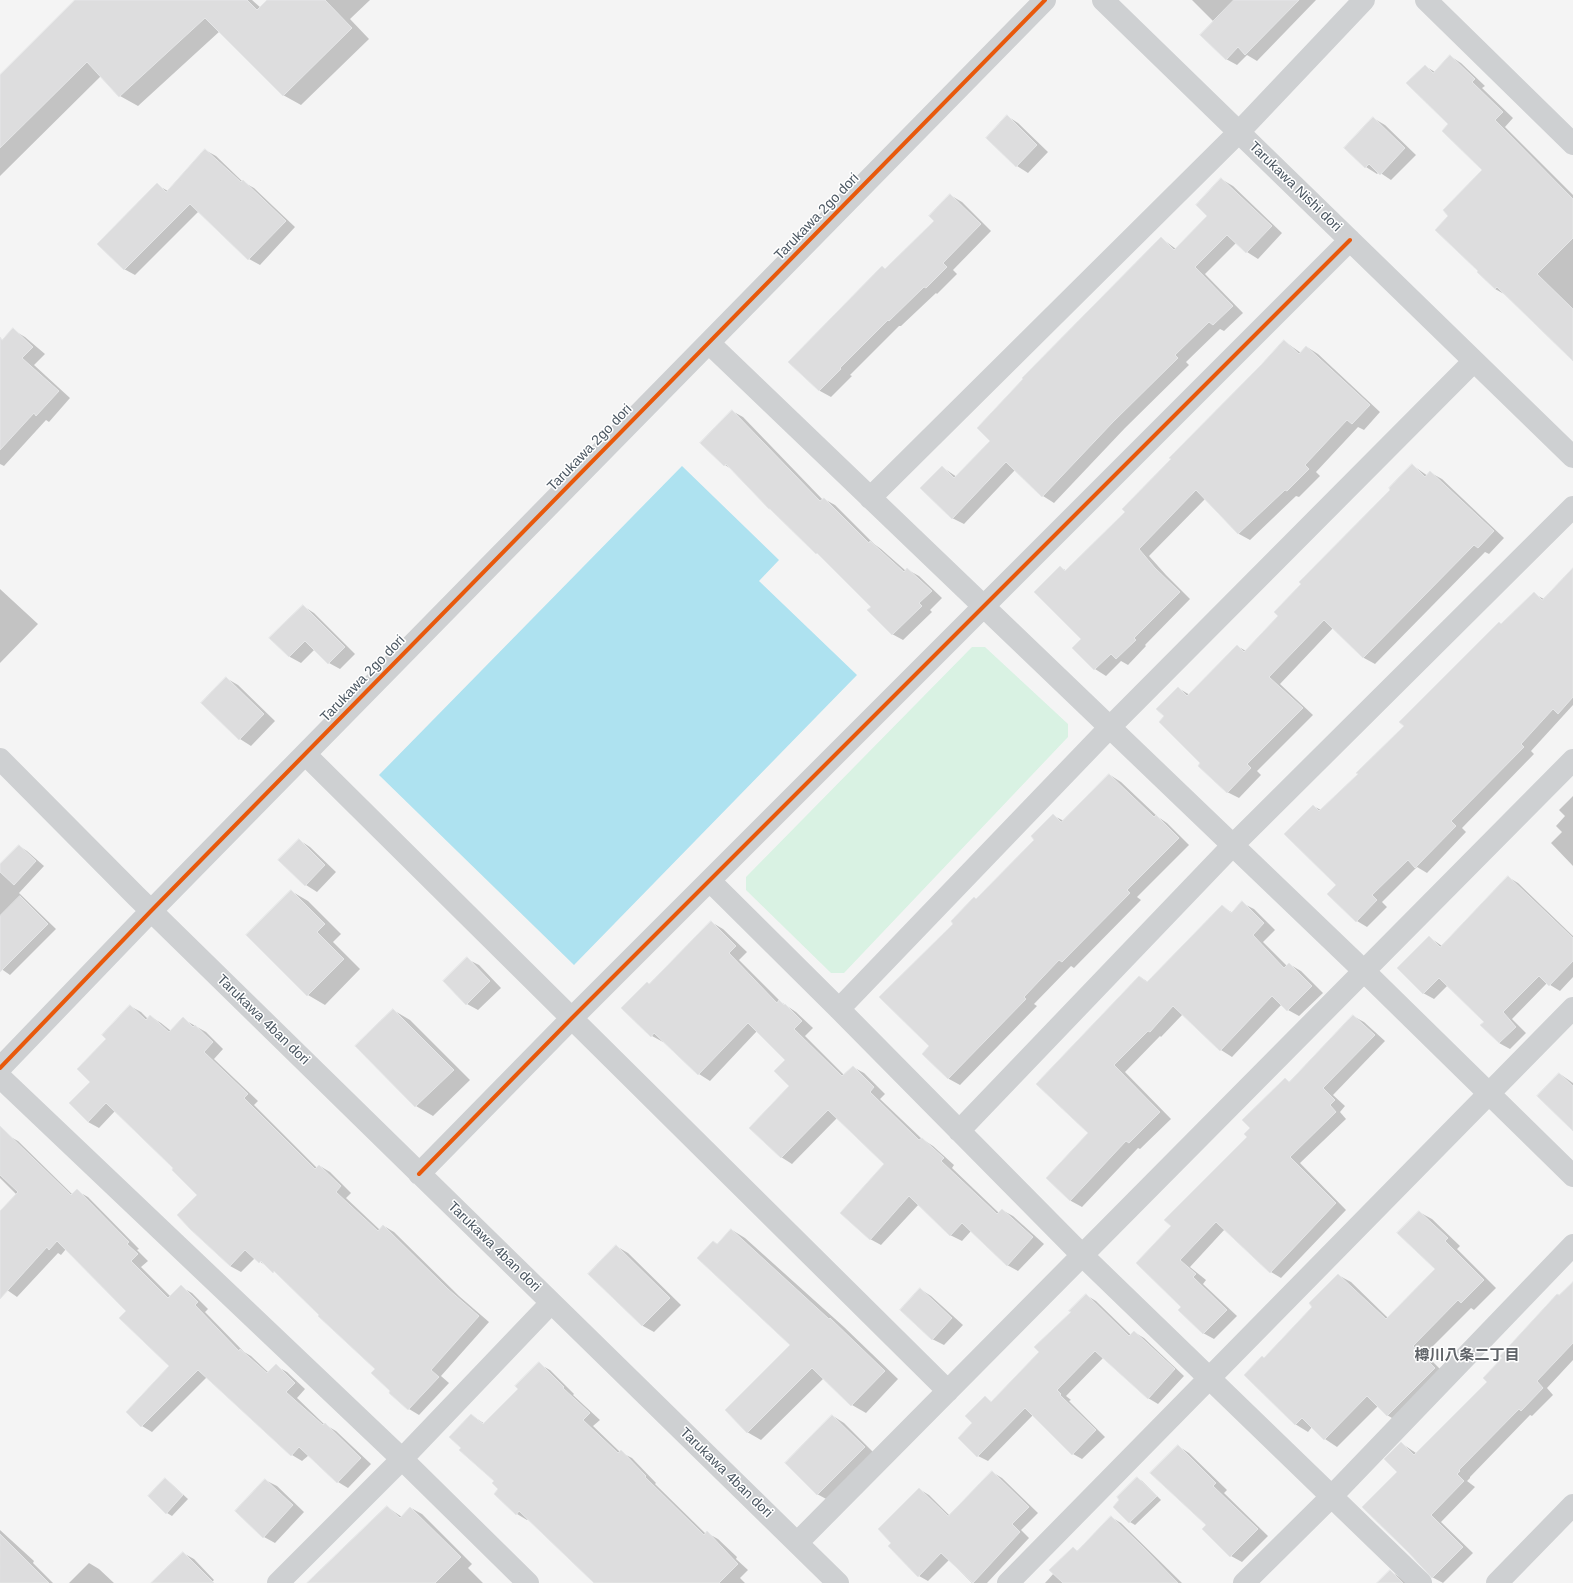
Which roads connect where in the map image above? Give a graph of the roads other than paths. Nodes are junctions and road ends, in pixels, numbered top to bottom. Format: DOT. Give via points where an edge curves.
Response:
graph roads {
  1 [pos="1045,0"];
  2 [pos="1103,0"];
  3 [pos="1364,0"];
  4 [pos="1426,0"];
  5 [pos="1238,132"];
  6 [pos="1573,144"];
  7 [pos="1350,240"];
  8 [pos="709,343"];
  9 [pos="1474,361"];
  10 [pos="1573,457"];
  11 [pos="870,498"];
  12 [pos="1573,507"];
  13 [pos="984,607"];
  14 [pos="1110,727"];
  15 [pos="305,754"];
  16 [pos="0,759"];
  17 [pos="1573,760"];
  18 [pos="1233,845"];
  19 [pos="710,881"];
  20 [pos="151,911"];
  21 [pos="1364,971"];
  22 [pos="1573,1008"];
  23 [pos="839,1009"];
  24 [pos="572,1018"];
  25 [pos="0,1068"];
  26 [pos="0,1077"];
  27 [pos="1489,1094"];
  28 [pos="959,1131"];
  29 [pos="419,1174"];
  30 [pos="1573,1176"];
  31 [pos="1573,1245"];
  32 [pos="1082,1255"];
  33 [pos="551,1303"];
  34 [pos="1209,1378"];
  35 [pos="948,1391"];
  36 [pos="402,1459"];
  37 [pos="1331,1497"];
  38 [pos="1573,1505"];
  39 [pos="797,1543"];
  40 [pos="278,1583"];
  41 [pos="528,1583"];
  42 [pos="838,1583"];
  43 [pos="1008,1583"];
  44 [pos="1244,1583"];
  45 [pos="1420,1583"];
  46 [pos="1497,1583"];
  1 -- 8 [label="street, Tarukawa 2go dori"];
  2 -- 5 [label="street, Tarukawa Nishi dori"];
  3 -- 5 [label="street"];
  4 -- 6 [label="street"];
  5 -- 7 [label="street, Tarukawa Nishi dori"];
  5 -- 11 [label="street"];
  7 -- 9 [label="street, Tarukawa Nishi dori"];
  7 -- 13 [label="street"];
  8 -- 11 [label="street"];
  8 -- 15 [label="street, Tarukawa 2go dori"];
  9 -- 10 [label="street, Tarukawa Nishi dori"];
  9 -- 14 [label="street"];
  11 -- 13 [label="street"];
  12 -- 18 [label="street"];
  13 -- 14 [label="street"];
  13 -- 19 [label="street"];
  14 -- 18 [label="street"];
  14 -- 23 [label="street"];
  15 -- 20 [label="street, Tarukawa 2go dori"];
  15 -- 24 [label="street"];
  16 -- 20 [label="street, Tarukawa 4ban dori"];
  17 -- 21 [label="street"];
  18 -- 21 [label="street"];
  18 -- 28 [label="street"];
  19 -- 23 [label="street"];
  19 -- 24 [label="street"];
  20 -- 25 [label="street, Tarukawa 2go dori"];
  20 -- 29 [label="street, Tarukawa 4ban dori"];
  21 -- 27 [label="street"];
  21 -- 32 [label="street"];
  22 -- 27 [label="street"];
  23 -- 28 [label="street"];
  24 -- 29 [label="street"];
  24 -- 35 [label="street"];
  26 -- 36 [label="street"];
  27 -- 30 [label="street"];
  27 -- 34 [label="street"];
  28 -- 32 [label="street"];
  29 -- 33 [label="street, Tarukawa 4ban dori"];
  31 -- 37 [label="street"];
  32 -- 34 [label="street"];
  32 -- 35 [label="street"];
  33 -- 36 [label="street"];
  33 -- 39 [label="street, Tarukawa 4ban dori"];
  34 -- 37 [label="street"];
  34 -- 43 [label="street"];
  35 -- 39 [label="street"];
  36 -- 40 [label="street"];
  36 -- 41 [label="street"];
  37 -- 44 [label="street"];
  37 -- 45 [label="street"];
  38 -- 46 [label="street"];
  39 -- 42 [label="street, Tarukawa 4ban dori"];
}
